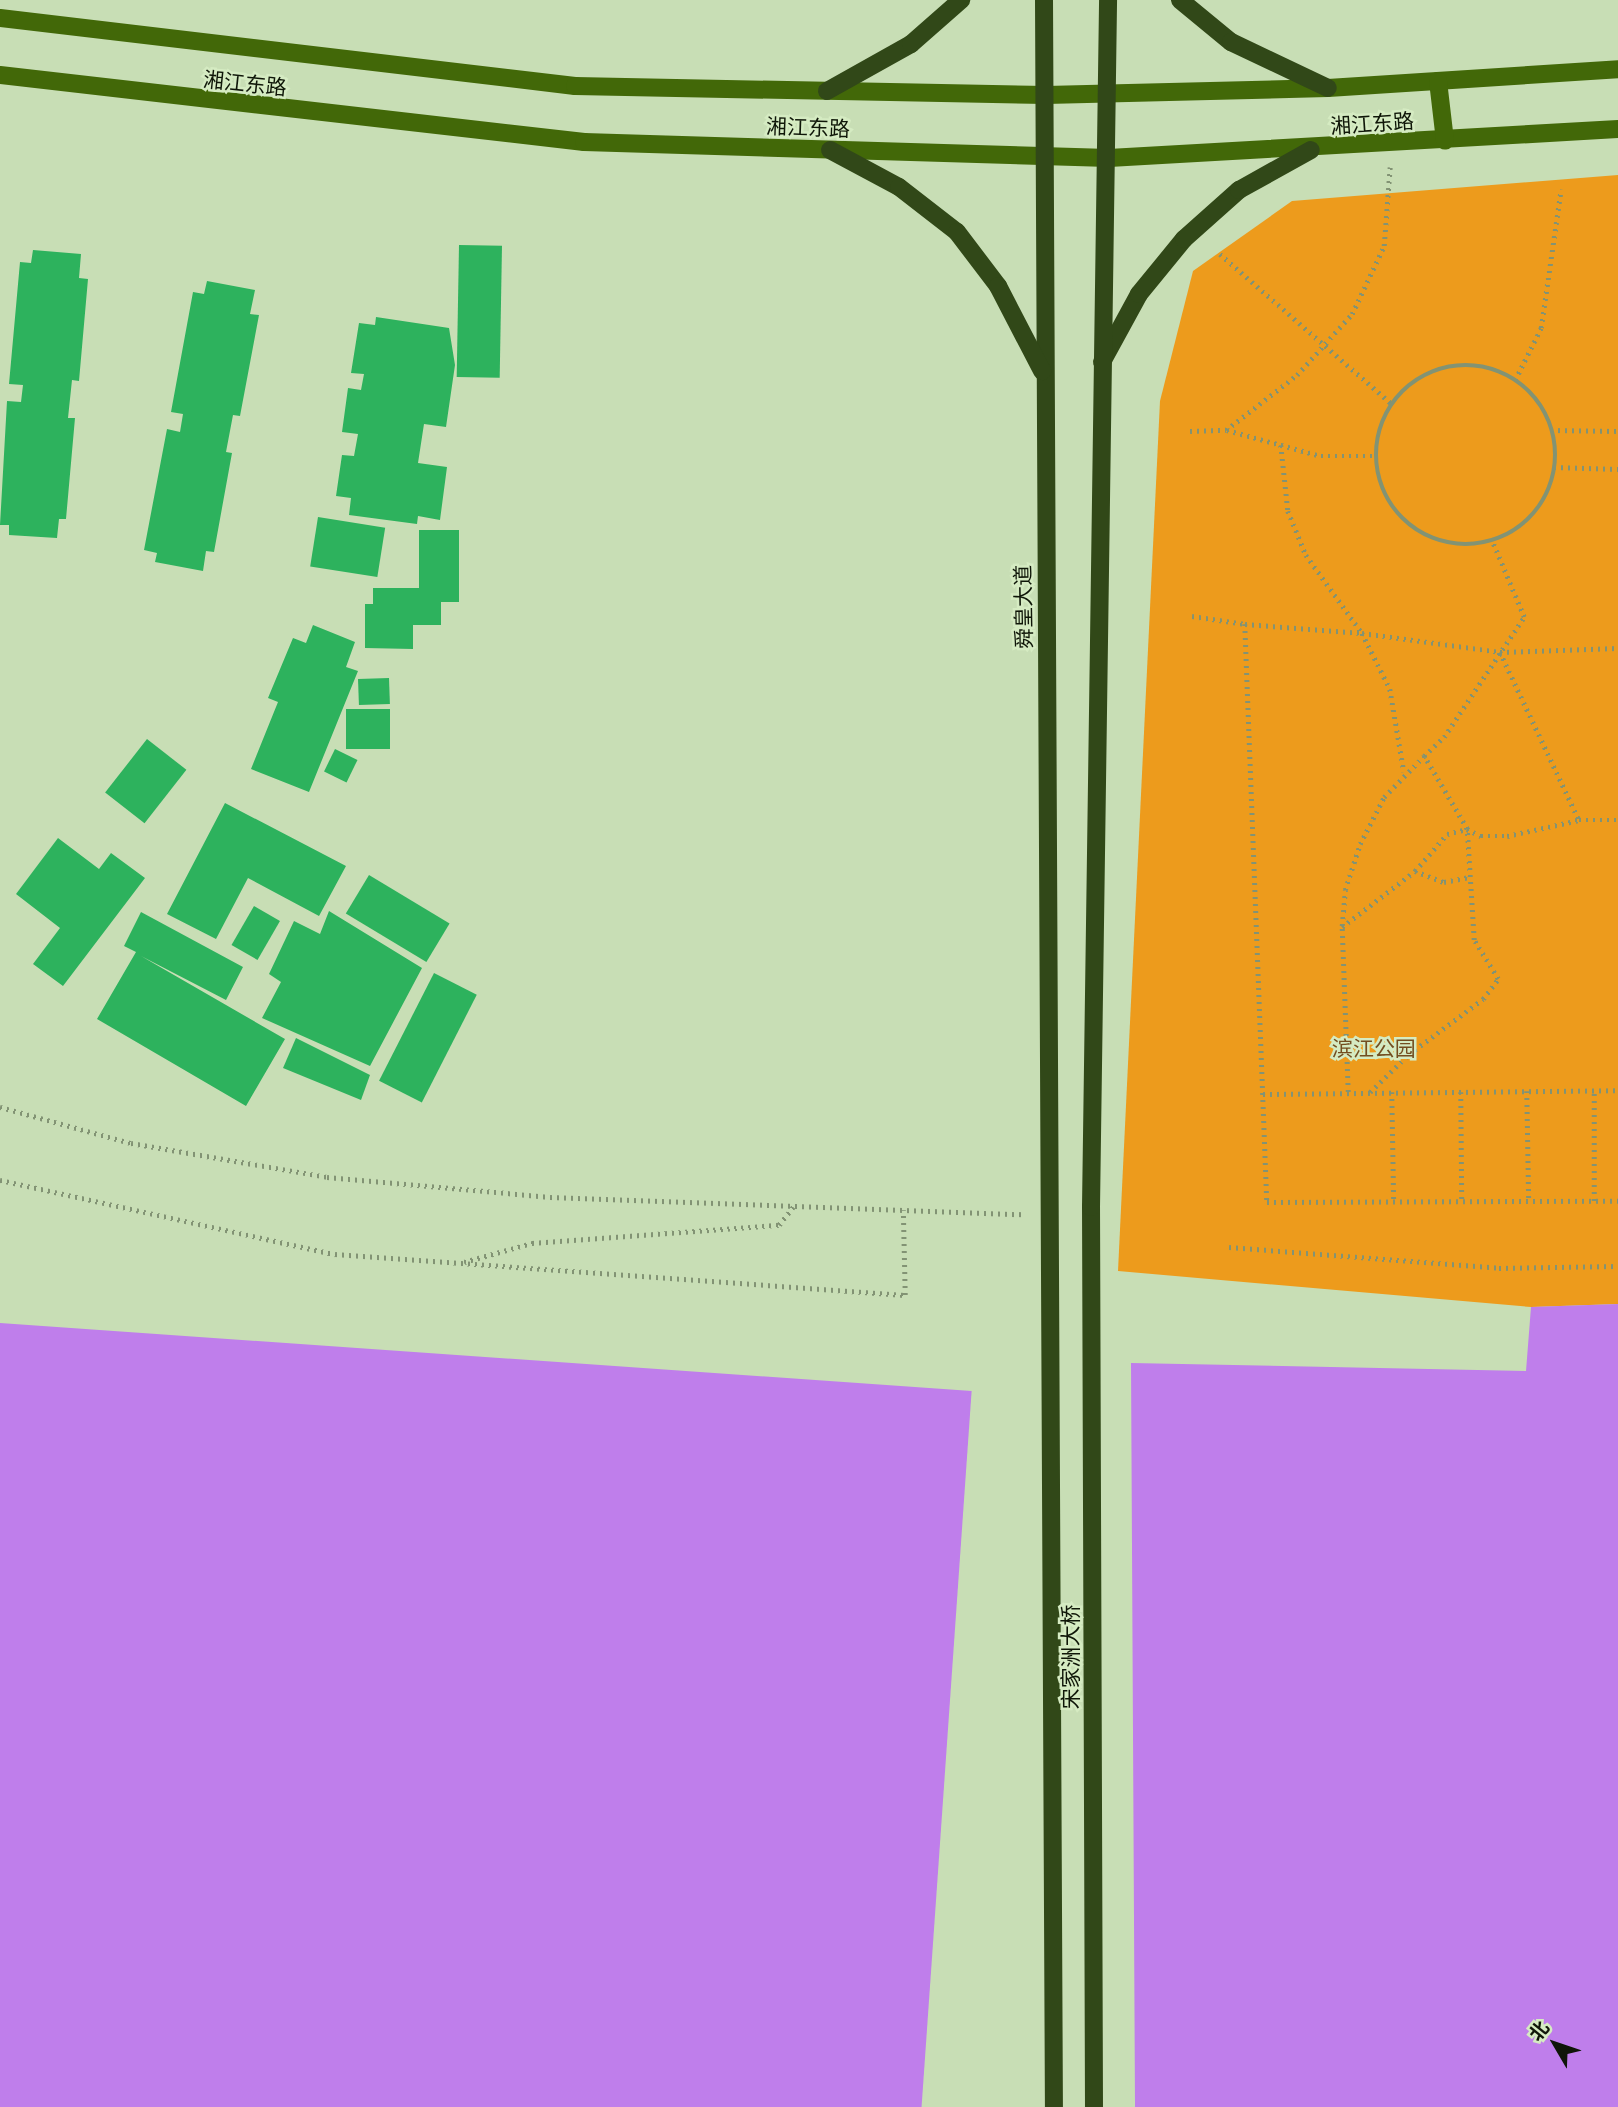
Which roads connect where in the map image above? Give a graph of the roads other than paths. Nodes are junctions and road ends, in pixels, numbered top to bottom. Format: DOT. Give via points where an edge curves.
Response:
graph roads {
  1 [pos="961,0"];
  2 [pos="1044,0"];
  3 [pos="1108,0"];
  4 [pos="1180,0"];
  5 [pos="0,18"];
  6 [pos="1618,69"];
  7 [pos="0,75"];
  8 [pos="1438,81"];
  9 [pos="1328,88"];
  10 [pos="827,90"];
  11 [pos="1108,93"];
  12 [pos="1046,95"];
  13 [pos="1618,129"];
  14 [pos="1446,141"];
  15 [pos="830,150"];
  16 [pos="1311,150"];
  17 [pos="1048,158"];
  18 [pos="1109,158"];
  19 [pos="1099,369"];
  20 [pos="1042,373"];
  21 [pos="1053,1214"];
  22 [pos="1054,2107"];
  23 [pos="1094,2107"];
  1 -- 10 [label="main road" via="911,44"];
  2 -- 12 [label="main road, 舜皇大道"];
  3 -- 11 [label="main road"];
  4 -- 9 [label="main road" via="1231,42"];
  5 -- 10 [label="main road, 湘江东路" via="575,86"];
  6 -- 8 [label="main road, 湘江东路"];
  7 -- 15 [label="main road, 湘江东路" via="584,142"];
  8 -- 9 [label="main road, 湘江东路"];
  8 -- 14 [label="main road"];
  9 -- 11 [label="main road, 湘江东路"];
  10 -- 12 [label="main road, 湘江东路"];
  11 -- 12 [label="main road, 湘江东路"];
  11 -- 18 [label="main road"];
  12 -- 17 [label="main road, 舜皇大道"];
  13 -- 14 [label="main road, 湘江东路"];
  14 -- 16 [label="main road, 湘江东路"];
  15 -- 17 [label="main road, 湘江东路"];
  15 -- 20 [label="main road" via="899,187 957,232 998,286"];
  16 -- 18 [label="main road, 湘江东路"];
  16 -- 19 [label="main road" via="1239,190 1184,239 1139,293"];
  17 -- 18 [label="main road, 湘江东路"];
  17 -- 20 [label="main road, 舜皇大道"];
  18 -- 19 [label="main road"];
  19 -- 23 [label="main road, 宋家洲大桥" via="1091,1207"];
  20 -- 21 [label="main road, 舜皇大道"];
  21 -- 22 [label="main road, 宋家洲大桥"];
}
